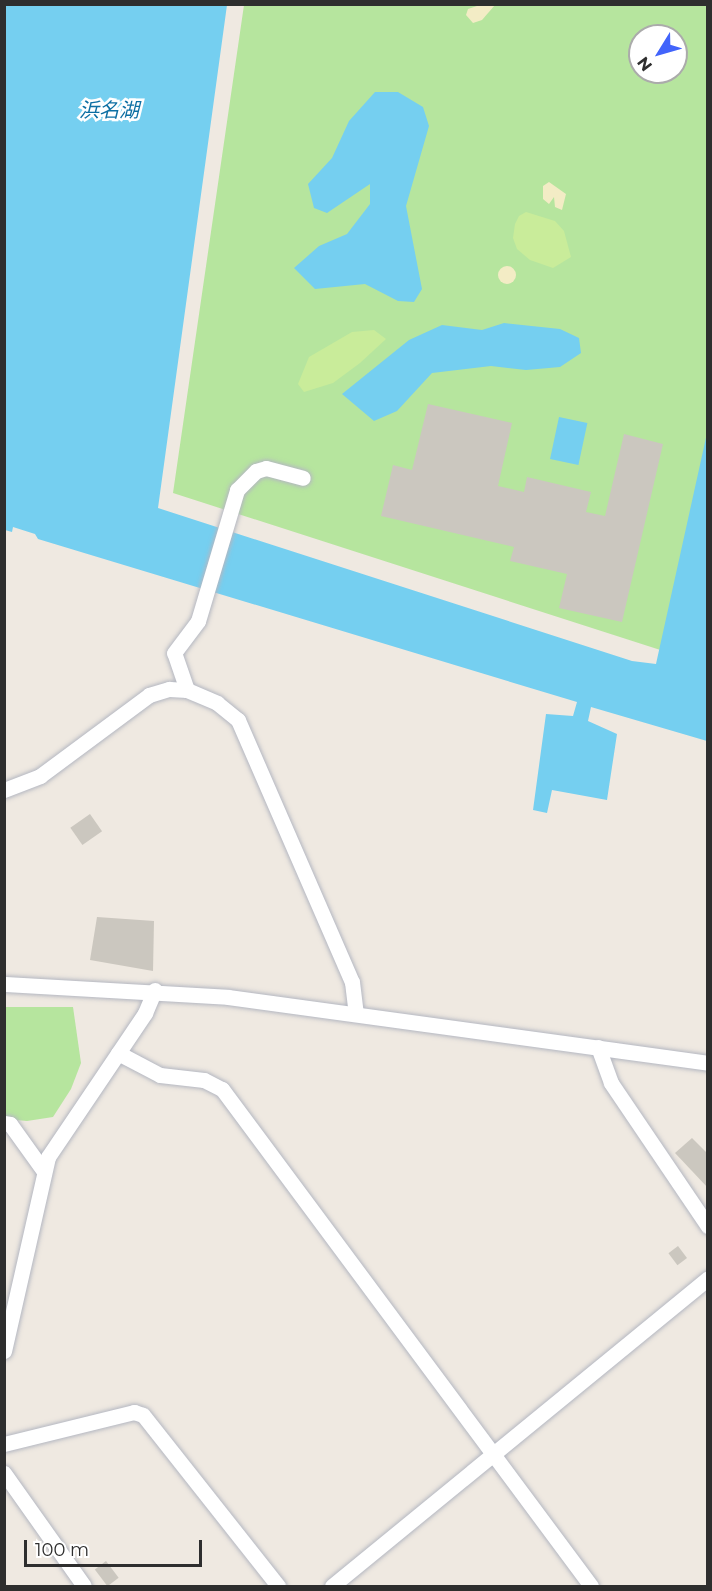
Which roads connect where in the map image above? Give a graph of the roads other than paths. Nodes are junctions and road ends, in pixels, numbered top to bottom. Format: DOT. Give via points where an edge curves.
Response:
graph roads {
  1 [pos="303,478"];
  2 [pos="188,690"];
  3 [pos="4,790"];
  4 [pos="4,984"];
  5 [pos="155,990"];
  6 [pos="356,1014"];
  7 [pos="598,1047"];
  8 [pos="118,1053"];
  9 [pos="708,1063"];
  10 [pos="4,1123"];
  11 [pos="43,1170"];
  12 [pos="708,1226"];
  13 [pos="708,1278"];
  14 [pos="7,1323"];
  15 [pos="4,1351"];
  16 [pos="4,1444"];
  17 [pos="492,1452"];
  18 [pos="4,1473"];
  19 [pos="84,1587"];
  20 [pos="278,1587"];
  21 [pos="332,1587"];
  22 [pos="591,1587"];
  1 -- 2 [label="street" via="266,468 256,471 237,490 202,609 190,634 174,653"];
  2 -- 3 [label="street" via="168,689 149,695 40,776"];
  2 -- 6 [label="street" via="217,703 238,720 352,982"];
  4 -- 5 [label="street"];
  5 -- 6 [label="street"];
  5 -- 8 [label="street" via="145,1013"];
  6 -- 7 [label="street"];
  7 -- 9 [label="street"];
  7 -- 12 [label="street" via="611,1083"];
  8 -- 11 [label="street"];
  8 -- 17 [label="street" via="160,1075 204,1080 222,1089"];
  10 -- 11 [label="street" via="10,1124"];
  11 -- 14 [label="street"];
  13 -- 17 [label="street"];
  14 -- 15 [label="street"];
  16 -- 20 [label="street" via="134,1412 143,1414"];
  17 -- 21 [label="street"];
  17 -- 22 [label="street"];
  18 -- 19 [label="street"];
}
